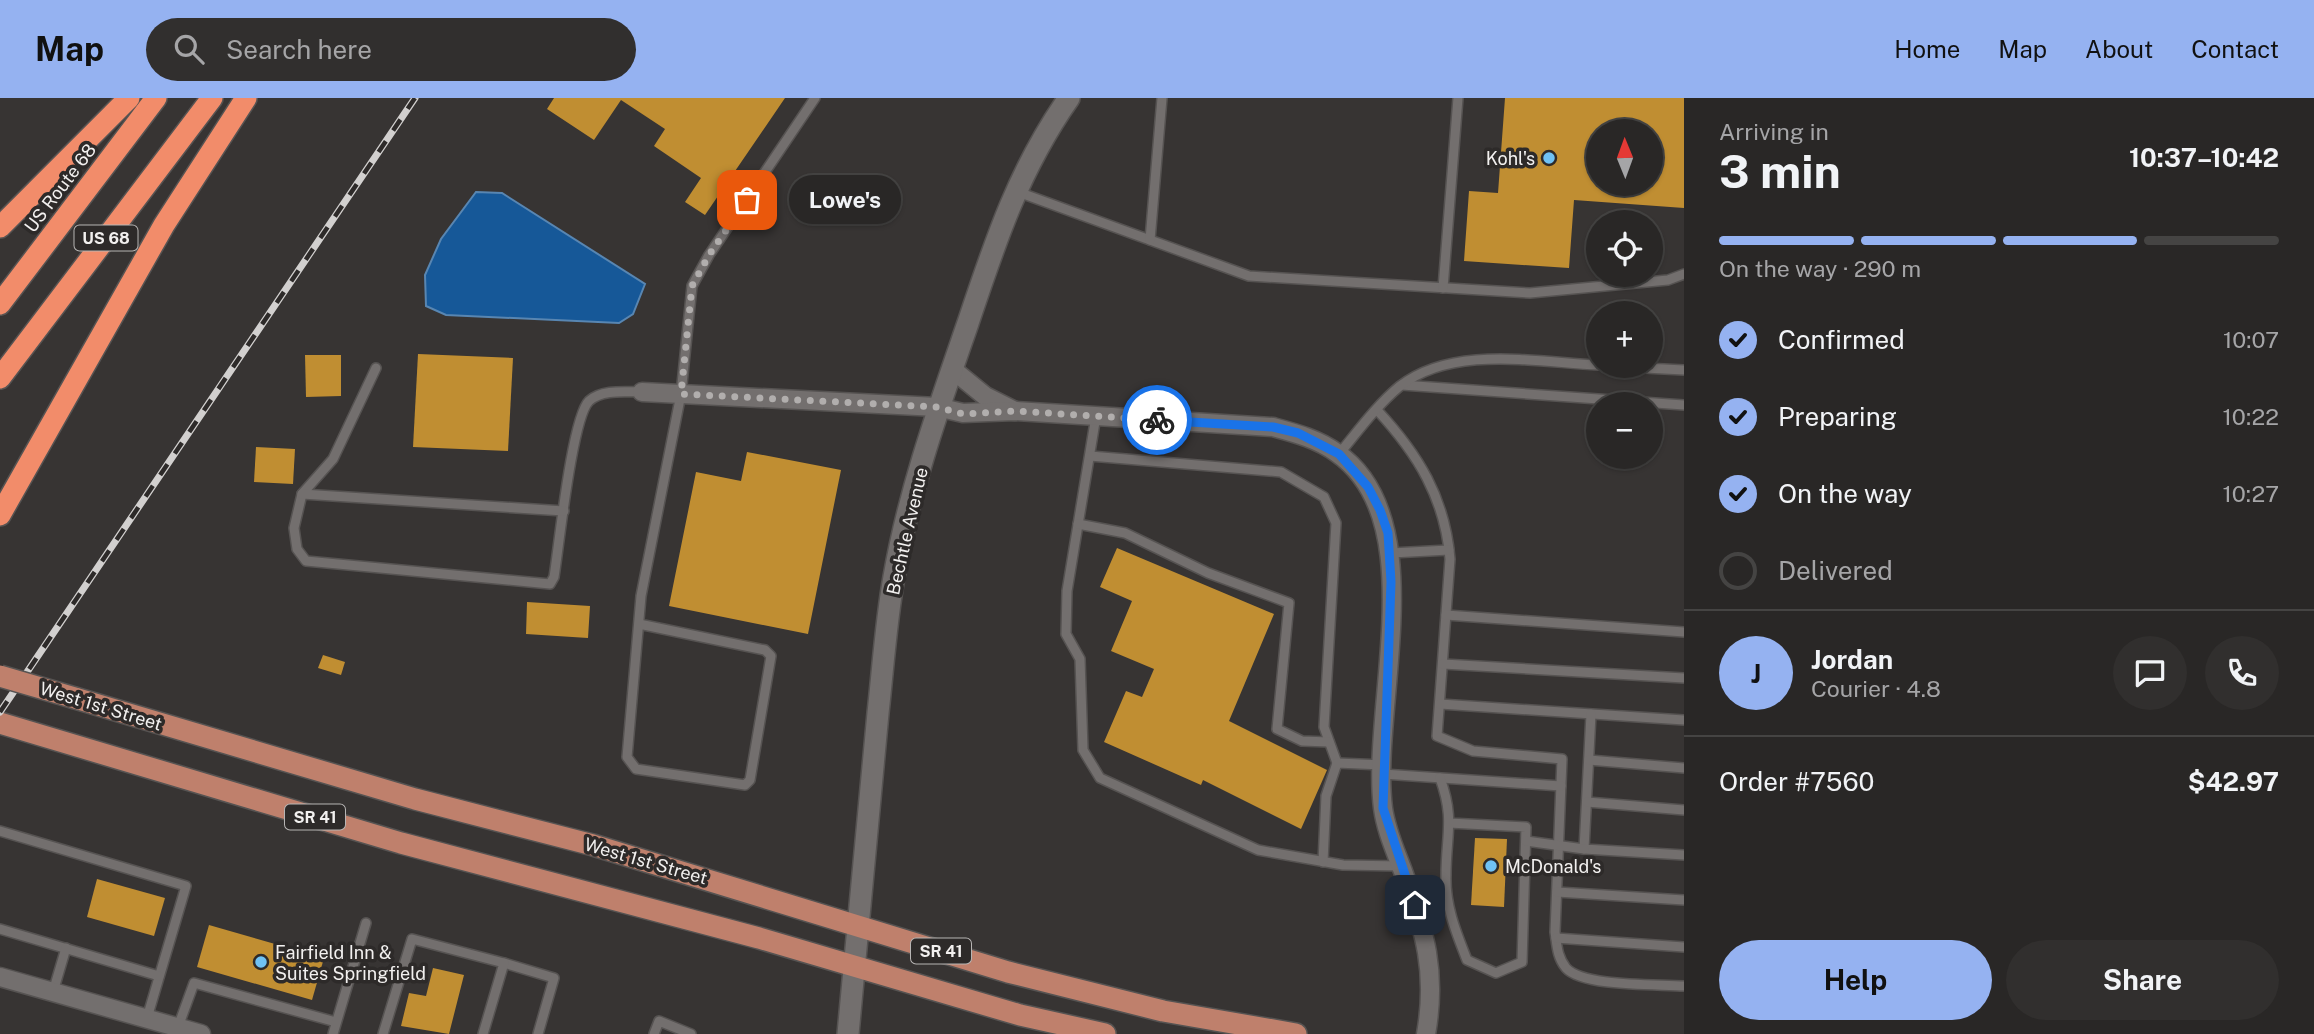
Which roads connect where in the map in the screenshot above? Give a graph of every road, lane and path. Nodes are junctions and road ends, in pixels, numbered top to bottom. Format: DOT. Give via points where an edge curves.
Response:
graph roads {
  1 [pos="129,98"];
  2 [pos="156,98"];
  3 [pos="212,98"];
  4 [pos="246,98"];
  5 [pos="816,98"];
  6 [pos="1069,98"];
  7 [pos="1162,98"];
  8 [pos="1458,98"];
  9 [pos="1016,191"];
  10 [pos="0,227"];
  11 [pos="1150,240"];
  12 [pos="1684,274"];
  13 [pos="1443,288"];
  14 [pos="0,304"];
  15 [pos="1586,365"];
  16 [pos="376,368"];
  17 [pos="952,369"];
  18 [pos="1663,369"];
  19 [pos="1684,370"];
  20 [pos="0,378"];
  21 [pos="1402,385"];
  22 [pos="642,392"];
  23 [pos="681,394"];
  24 [pos="1684,405"];
  25 [pos="937,407"];
  26 [pos="1377,410"];
  27 [pos="1015,411"];
  28 [pos="1096,416"];
  29 [pos="1339,454"];
  30 [pos="1090,456"];
  31 [pos="302,494"];
  32 [pos="564,511"];
  33 [pos="0,515"];
  34 [pos="1078,524"];
  35 [pos="1449,550"];
  36 [pos="1391,553"];
  37 [pos="1446,615"];
  38 [pos="639,624"];
  39 [pos="1684,632"];
  40 [pos="1443,664"];
  41 [pos="0,676"];
  42 [pos="1684,678"];
  43 [pos="1440,704"];
  44 [pos="1591,714"];
  45 [pos="1684,720"];
  46 [pos="0,723"];
  47 [pos="1329,742"];
  48 [pos="1589,761"];
  49 [pos="1337,763"];
  50 [pos="1684,768"];
  51 [pos="1383,770"];
  52 [pos="1440,778"];
  53 [pos="1561,786"];
  54 [pos="1587,802"];
  55 [pos="1684,810"];
  56 [pos="1449,823"];
  57 [pos="0,831"];
  58 [pos="1526,841"];
  59 [pos="1559,844"];
  60 [pos="1584,849"];
  61 [pos="1684,855"];
  62 [pos="1323,862"];
  63 [pos="1401,866"];
  64 [pos="1557,892"];
  65 [pos="1684,900"];
  66 [pos="366,923"];
  67 [pos="855,925"];
  68 [pos="0,929"];
  69 [pos="1556,938"];
  70 [pos="1684,947"];
  71 [pos="65,948"];
  72 [pos="504,964"];
  73 [pos="853,968"];
  74 [pos="159,976"];
  75 [pos="0,977"];
  76 [pos="1684,986"];
  77 [pos="53,992"];
  78 [pos="147,1018"];
  79 [pos="336,1023"];
  80 [pos="188,1031"];
  81 [pos="333,1034"];
  82 [pos="383,1034"];
  83 [pos="483,1034"];
  84 [pos="538,1034"];
  85 [pos="654,1034"];
  86 [pos="691,1034"];
  87 [pos="848,1034"];
  88 [pos="1105,1034"];
  89 [pos="1296,1034"];
  90 [pos="1426,1034"];
  1 -- 10 [label="highway"];
  2 -- 14 [label="highway, US Route 68 / US 68"];
  3 -- 20 [label="highway, US 68"];
  4 -- 33 [label="highway" via="164,225"];
  5 -- 23 [label="lane" via="692,286"];
  6 -- 9 [label="street, Bechtle Avenue" via="1032,154"];
  7 -- 11 [label="lane"];
  8 -- 13 [label="lane"];
  9 -- 11 [label="lane"];
  9 -- 17 [label="street, Bechtle Avenue"];
  11 -- 13 [label="lane" via="1249,276"];
  12 -- 13 [label="lane" via="1668,280 1530,293"];
  15 -- 21 [label="lane" via="1454,361"];
  16 -- 31 [label="lane" via="332,459"];
  17 -- 25 [label="street, Bechtle Avenue"];
  17 -- 27 [label="street" via="985,396"];
  18 -- 19 [label="lane"];
  21 -- 24 [label="lane"];
  21 -- 26 [label="lane"];
  22 -- 23 [label="street"];
  22 -- 32 [label="lane" via="601,394 588,402 574,447"];
  23 -- 25 [label="street"];
  23 -- 38 [label="lane"];
  25 -- 27 [label="street" via="963,414"];
  25 -- 67 [label="street, Bechtle Avenue" via="894,577"];
  26 -- 29 [label="lane"];
  26 -- 35 [label="lane" via="1417,457 1431,482"];
  27 -- 28 [label="street"];
  28 -- 29 [label="street" via="1273,427 1298,433"];
  28 -- 30 [label="lane"];
  29 -- 36 [label="street" via="1368,487 1380,510"];
  30 -- 34 [label="lane"];
  30 -- 47 [label="lane" via="1281,472 1324,497 1336,523 1324,727"];
  31 -- 32 [label="lane"];
  31 -- 32 [label="lane" via="294,528 297,549 306,561 550,584"];
  34 -- 47 [label="lane" via="1125,533 1208,573 1289,603 1277,729 1302,741"];
  34 -- 62 [label="lane" via="1067,591 1066,634 1080,659 1083,750 1100,778 1258,850"];
  35 -- 36 [label="lane"];
  35 -- 37 [label="lane"];
  36 -- 51 [label="street"];
  37 -- 39 [label="lane"];
  37 -- 40 [label="lane"];
  38 -- 38 [label="lane" via="630,764 636,769 745,785 750,780 771,656 765,650"];
  40 -- 42 [label="lane"];
  40 -- 43 [label="lane"];
  41 -- 67 [label="main road, West 1st Street / SR 41, bridge" via="415,799 593,845"];
  43 -- 44 [label="lane"];
  43 -- 53 [label="lane" via="1437,736 1473,751 1562,759"];
  44 -- 45 [label="lane"];
  44 -- 48 [label="lane"];
  46 -- 73 [label="main road, SR 41" via="401,844 607,896"];
  47 -- 49 [label="lane"];
  48 -- 50 [label="lane"];
  48 -- 54 [label="lane"];
  49 -- 51 [label="lane"];
  49 -- 62 [label="lane" via="1326,796"];
  51 -- 52 [label="lane"];
  51 -- 63 [label="street" via="1383,808"];
  52 -- 53 [label="lane"];
  52 -- 56 [label="lane" via="1451,807"];
  53 -- 59 [label="lane"];
  54 -- 55 [label="lane"];
  54 -- 60 [label="lane"];
  56 -- 58 [label="lane" via="1526,827"];
  56 -- 58 [label="lane" via="1448,912 1467,960 1496,973 1522,961"];
  57 -- 74 [label="lane" via="186,886"];
  58 -- 59 [label="lane"];
  59 -- 60 [label="lane"];
  59 -- 64 [label="lane"];
  60 -- 61 [label="lane"];
  62 -- 63 [label="lane"];
  63 -- 90 [label="street" via="1429,951 1432,977"];
  64 -- 65 [label="lane"];
  64 -- 69 [label="lane"];
  66 -- 79 [label="lane"];
  67 -- 73 [label="street, Bechtle Avenue"];
  67 -- 89 [label="main road, West 1st Street / SR 41" via="1007,972 1163,1011"];
  68 -- 71 [label="lane"];
  69 -- 70 [label="lane"];
  69 -- 76 [label="lane" via="1558,956 1568,970 1588,980"];
  71 -- 74 [label="lane"];
  71 -- 77 [label="lane"];
  72 -- 82 [label="lane" via="412,939"];
  72 -- 83 [label="lane"];
  72 -- 84 [label="lane" via="554,978"];
  73 -- 87 [label="street, Bechtle Avenue"];
  73 -- 88 [label="main road, SR 41"];
  74 -- 78 [label="lane"];
  75 -- 77 [label="street"];
  77 -- 78 [label="street"];
  78 -- 80 [label="street"];
  79 -- 80 [label="lane" via="194,983"];
  79 -- 81 [label="lane"];
  85 -- 86 [label="lane" via="659,1021"];
}
